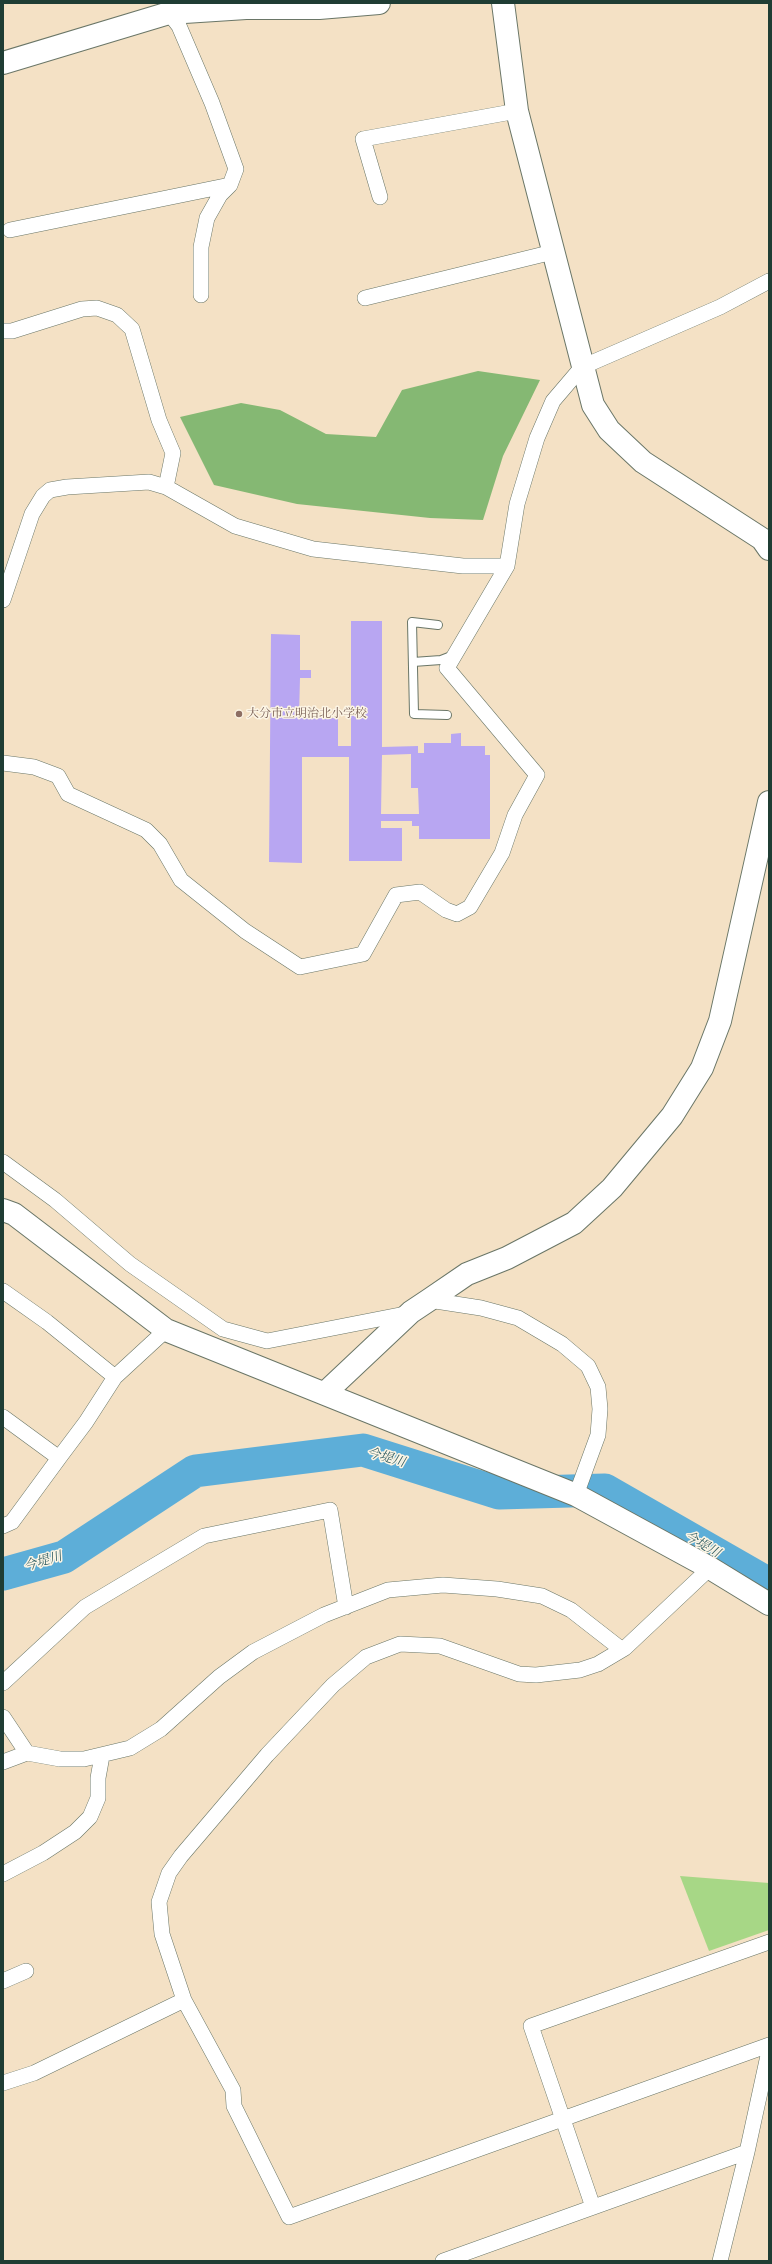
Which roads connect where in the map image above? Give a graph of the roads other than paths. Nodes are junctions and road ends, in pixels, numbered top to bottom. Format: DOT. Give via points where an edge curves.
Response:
graph roads {
  1 [pos="379,3"];
  2 [pos="503,3"];
  3 [pos="247,6"];
  4 [pos="169,13"];
  5 [pos="3,62"];
  6 [pos="517,110"];
  7 [pos="230,185"];
  8 [pos="380,197"];
  9 [pos="10,230"];
  10 [pos="553,252"];
  11 [pos="769,281"];
  12 [pos="201,295"];
  13 [pos="365,298"];
  14 [pos="3,331"];
  15 [pos="582,367"];
  16 [pos="166,487"];
  17 [pos="769,549"];
  18 [pos="507,566"];
  19 [pos="3,600"];
  20 [pos="438,625"];
  21 [pos="456,654"];
  22 [pos="413,662"];
  23 [pos="447,715"];
  24 [pos="3,763"];
  25 [pos="769,802"];
  26 [pos="764,849"];
  27 [pos="3,1162"];
  28 [pos="3,1210"];
  29 [pos="3,1291"];
  30 [pos="429,1300"];
  31 [pos="411,1312"];
  32 [pos="166,1330"];
  33 [pos="115,1377"];
  34 [pos="325,1393"];
  35 [pos="3,1418"];
  36 [pos="59,1458"];
  37 [pos="576,1495"];
  38 [pos="3,1526"];
  39 [pos="710,1568"];
  40 [pos="769,1604"];
  41 [pos="346,1607"];
  42 [pos="622,1649"];
  43 [pos="3,1683"];
  44 [pos="3,1717"];
  45 [pos="27,1753"];
  46 [pos="102,1756"];
  47 [pos="3,1762"];
  48 [pos="3,1874"];
  49 [pos="769,1942"];
  50 [pos="26,1971"];
  51 [pos="3,1981"];
  52 [pos="184,2000"];
  53 [pos="769,2045"];
  54 [pos="769,2051"];
  55 [pos="3,2083"];
  56 [pos="563,2119"];
  57 [pos="747,2152"];
  58 [pos="593,2207"];
  59 [pos="443,2261"];
  60 [pos="720,2261"];
  1 -- 3 [label="street" via="319,8"];
  2 -- 6 [label="street"];
  3 -- 4 [label="street"];
  4 -- 5 [label="street"];
  4 -- 7 [label="street" via="179,26 212,103 236,169"];
  6 -- 8 [label="street" via="363,139"];
  6 -- 10 [label="street"];
  7 -- 9 [label="street"];
  7 -- 12 [label="street" via="220,195 207,218 201,247"];
  10 -- 13 [label="street"];
  10 -- 15 [label="street"];
  11 -- 15 [label="street" via="720,307"];
  14 -- 16 [label="street" via="12,331 82,309 96,308 117,315 132,330 173,453"];
  15 -- 17 [label="street" via="593,405 609,430 642,462 762,539"];
  15 -- 18 [label="street" via="553,401 537,438 517,504"];
  16 -- 18 [label="street" via="235,526 312,549 463,566"];
  16 -- 19 [label="street" via="149,482 50,490 32,514"];
  18 -- 21 [label="street"];
  20 -- 22 [label="lane" via="412,622"];
  21 -- 22 [label="lane" via="441,660"];
  21 -- 24 [label="street" via="447,668 537,775 515,815 502,853 470,907 457,914 446,910 420,892 396,895 363,954 300,967 245,931 181,880 160,844 146,830 68,794 58,776 34,767"];
  22 -- 23 [label="lane" via="414,714"];
  25 -- 26 [label="street"];
  26 -- 30 [label="street" via="720,1021 702,1068 672,1116 612,1188 574,1223 507,1258 467,1274"];
  27 -- 31 [label="street" via="55,1200 130,1264 223,1329 267,1341"];
  28 -- 32 [label="street" via="14,1214"];
  29 -- 33 [label="street" via="47,1322"];
  30 -- 31 [label="street"];
  30 -- 37 [label="street" via="481,1308 518,1318 562,1344 588,1366 598,1387 598,1435"];
  31 -- 34 [label="street"];
  32 -- 33 [label="street"];
  32 -- 34 [label="street"];
  33 -- 36 [label="street"];
  34 -- 37 [label="street"];
  35 -- 36 [label="street"];
  36 -- 38 [label="street" via="12,1522"];
  37 -- 39 [label="street"];
  39 -- 40 [label="street"];
  39 -- 42 [label="street"];
  41 -- 42 [label="street" via="388,1590 443,1585 497,1589 542,1596 571,1610"];
  41 -- 43 [label="street" via="330,1510 204,1536 85,1607"];
  41 -- 46 [label="street" via="324,1615 253,1652 219,1677 161,1730 130,1748"];
  42 -- 52 [label="street" via="598,1664 580,1670 536,1675 519,1674 440,1646 400,1644 366,1657 333,1685 267,1755 169,1873 159,1902 162,1934"];
  44 -- 45 [label="street"];
  45 -- 46 [label="street" via="60,1759"];
  45 -- 47 [label="street"];
  46 -- 48 [label="street" via="98,1798 90,1818 76,1832"];
  49 -- 56 [label="street" via="531,2026"];
  50 -- 51 [label="street"];
  52 -- 55 [label="street" via="34,2073"];
  52 -- 56 [label="street" via="233,2090 234,2106 289,2217"];
  53 -- 56 [label="street"];
  54 -- 57 [label="street"];
  56 -- 58 [label="street"];
  57 -- 58 [label="street"];
  57 -- 60 [label="street"];
  58 -- 59 [label="street"];
}
